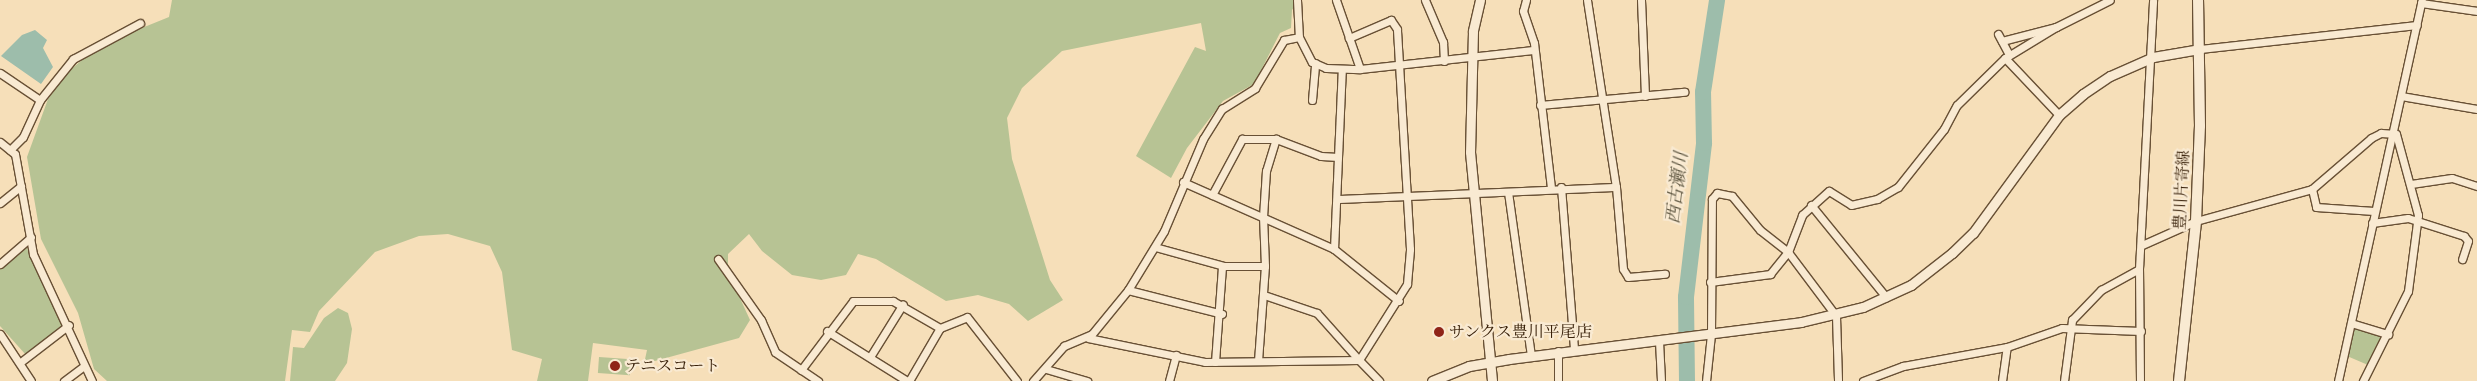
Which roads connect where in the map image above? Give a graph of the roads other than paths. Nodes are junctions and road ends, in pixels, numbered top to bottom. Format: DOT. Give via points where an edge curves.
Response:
graph roads {
  1 [pos="1297,0"];
  2 [pos="1336,0"];
  3 [pos="1425,0"];
  4 [pos="1480,0"];
  5 [pos="1526,0"];
  6 [pos="1587,0"];
  7 [pos="1641,0"];
  8 [pos="2110,0"];
  9 [pos="2153,0"];
  10 [pos="2198,0"];
  11 [pos="2422,1"];
  12 [pos="2477,12"];
  13 [pos="140,24"];
  14 [pos="2417,25"];
  15 [pos="2056,27"];
  16 [pos="1998,34"];
  17 [pos="1299,37"];
  18 [pos="1349,38"];
  19 [pos="2002,41"];
  20 [pos="2200,49"];
  21 [pos="1533,50"];
  22 [pos="2007,56"];
  23 [pos="2154,57"];
  24 [pos="1472,58"];
  25 [pos="1444,61"];
  26 [pos="1315,63"];
  27 [pos="1401,65"];
  28 [pos="1342,69"];
  29 [pos="1360,69"];
  30 [pos="0,73"];
  31 [pos="1684,92"];
  32 [pos="1645,96"];
  33 [pos="2401,96"];
  34 [pos="40,100"];
  35 [pos="1312,100"];
  36 [pos="1603,101"];
  37 [pos="1540,105"];
  38 [pos="2477,109"];
  39 [pos="2059,115"];
  40 [pos="2392,132"];
  41 [pos="1276,140"];
  42 [pos="0,142"];
  43 [pos="10,150"];
  44 [pos="1338,157"];
  45 [pos="1183,182"];
  46 [pos="2411,184"];
  47 [pos="21,186"];
  48 [pos="1551,186"];
  49 [pos="1561,186"];
  50 [pos="2477,186"];
  51 [pos="1616,187"];
  52 [pos="2312,189"];
  53 [pos="1508,192"];
  54 [pos="1212,195"];
  55 [pos="1473,196"];
  56 [pos="1408,197"];
  57 [pos="1336,199"];
  58 [pos="0,203"];
  59 [pos="1812,205"];
  60 [pos="2374,211"];
  61 [pos="1262,217"];
  62 [pos="2417,220"];
  63 [pos="2196,221"];
  64 [pos="2372,223"];
  65 [pos="31,237"];
  66 [pos="2142,245"];
  67 [pos="1155,247"];
  68 [pos="1334,250"];
  69 [pos="1788,252"];
  70 [pos="2462,259"];
  71 [pos="718,260"];
  72 [pos="0,264"];
  73 [pos="1222,266"];
  74 [pos="1265,266"];
  75 [pos="2139,269"];
  76 [pos="1665,274"];
  77 [pos="1710,282"];
  78 [pos="1128,290"];
  79 [pos="1264,295"];
  80 [pos="1886,297"];
  81 [pos="1399,302"];
  82 [pos="903,304"];
  83 [pos="1222,314"];
  84 [pos="1836,316"];
  85 [pos="2351,323"];
  86 [pos="69,325"];
  87 [pos="940,328"];
  88 [pos="2070,328"];
  89 [pos="827,330"];
  90 [pos="2141,331"];
  91 [pos="0,334"];
  92 [pos="1711,334"];
  93 [pos="2388,334"];
  94 [pos="1088,338"];
  95 [pos="1659,341"];
  96 [pos="2007,348"];
  97 [pos="1574,349"];
  98 [pos="1558,351"];
  99 [pos="1176,355"];
  100 [pos="1531,355"];
  101 [pos="870,357"];
  102 [pos="1359,360"];
  103 [pos="22,361"];
  104 [pos="1258,361"];
  105 [pos="1215,362"];
  106 [pos="1490,362"];
  107 [pos="84,366"];
  108 [pos="1046,369"];
  109 [pos="801,370"];
  110 [pos="31,381"];
  111 [pos="64,381"];
  112 [pos="92,381"];
  113 [pos="818,381"];
  114 [pos="908,381"];
  115 [pos="1017,381"];
  116 [pos="1033,381"];
  117 [pos="1087,381"];
  118 [pos="1169,381"];
  119 [pos="1379,381"];
  120 [pos="1432,381"];
  121 [pos="1492,381"];
  122 [pos="1558,381"];
  123 [pos="1661,381"];
  124 [pos="1706,381"];
  125 [pos="1838,381"];
  126 [pos="1863,381"];
  127 [pos="2002,381"];
  128 [pos="2064,381"];
  129 [pos="2140,381"];
  130 [pos="2179,381"];
  131 [pos="2338,381"];
  132 [pos="2362,381"];
  1 -- 17 [label="street"];
  2 -- 18 [label="street"];
  3 -- 25 [label="street" via="1443,42"];
  4 -- 24 [label="street"];
  5 -- 21 [label="street" via="1523,11"];
  6 -- 36 [label="street"];
  7 -- 32 [label="street"];
  8 -- 15 [label="street"];
  9 -- 23 [label="street"];
  10 -- 20 [label="main road, 豊川片寄線"];
  11 -- 12 [label="street"];
  11 -- 14 [label="street"];
  13 -- 34 [label="street" via="73,59"];
  14 -- 20 [label="street"];
  14 -- 33 [label="street"];
  15 -- 19 [label="street"];
  15 -- 22 [label="street"];
  16 -- 19 [label="street"];
  17 -- 26 [label="street"];
  17 -- 45 [label="street" via="1284,40 1255,88 1222,109"];
  18 -- 27 [label="street" via="1395,21"];
  18 -- 29 [label="street"];
  19 -- 22 [label="street"];
  20 -- 23 [label="street"];
  20 -- 63 [label="main road, 豊川片寄線"];
  21 -- 24 [label="street"];
  21 -- 37 [label="street"];
  22 -- 39 [label="street"];
  22 -- 59 [label="street" via="1957,105 1944,129 1898,187 1877,200 1851,205 1829,191"];
  23 -- 39 [label="street" via="2110,76"];
  23 -- 66 [label="street"];
  24 -- 25 [label="street"];
  24 -- 55 [label="street"];
  25 -- 27 [label="street"];
  26 -- 28 [label="street"];
  26 -- 35 [label="street"];
  27 -- 29 [label="street"];
  27 -- 56 [label="street"];
  28 -- 29 [label="street"];
  28 -- 44 [label="street"];
  30 -- 34 [label="street"];
  31 -- 32 [label="street"];
  32 -- 36 [label="street"];
  33 -- 38 [label="street"];
  33 -- 40 [label="street"];
  34 -- 43 [label="street" via="23,137"];
  36 -- 37 [label="street"];
  36 -- 51 [label="street"];
  37 -- 48 [label="street"];
  39 -- 80 [label="street" via="1973,233 1911,285"];
  40 -- 46 [label="street"];
  40 -- 52 [label="street" via="2372,138"];
  40 -- 60 [label="street"];
  41 -- 44 [label="street" via="1320,156"];
  41 -- 54 [label="street" via="1242,139"];
  41 -- 61 [label="street" via="1266,171"];
  42 -- 43 [label="street"];
  43 -- 47 [label="street"];
  44 -- 57 [label="street"];
  45 -- 54 [label="street"];
  45 -- 67 [label="street"];
  46 -- 50 [label="street" via="2452,178"];
  46 -- 62 [label="street"];
  47 -- 58 [label="street"];
  47 -- 65 [label="street"];
  48 -- 49 [label="street"];
  48 -- 53 [label="street"];
  49 -- 51 [label="street"];
  49 -- 97 [label="street"];
  51 -- 76 [label="street" via="1625,274"];
  52 -- 60 [label="street" via="2316,207"];
  52 -- 63 [label="street"];
  53 -- 55 [label="street"];
  53 -- 100 [label="street"];
  54 -- 61 [label="street"];
  55 -- 56 [label="street"];
  55 -- 106 [label="street"];
  56 -- 57 [label="street"];
  56 -- 81 [label="street" via="1410,270"];
  57 -- 68 [label="street"];
  59 -- 69 [label="street" via="1802,214"];
  59 -- 80 [label="street"];
  60 -- 64 [label="street"];
  61 -- 68 [label="street"];
  61 -- 74 [label="street"];
  62 -- 64 [label="street"];
  62 -- 70 [label="street" via="2468,238"];
  62 -- 93 [label="street" via="2408,292"];
  63 -- 66 [label="street"];
  63 -- 130 [label="main road, 豊川片寄線"];
  64 -- 85 [label="street"];
  65 -- 72 [label="street"];
  65 -- 86 [label="street" via="33,254"];
  66 -- 75 [label="street"];
  67 -- 73 [label="street"];
  67 -- 78 [label="street"];
  68 -- 81 [label="street"];
  69 -- 77 [label="street" via="1770,274"];
  69 -- 77 [label="street" via="1760,230 1732,196 1717,193 1712,199"];
  69 -- 84 [label="street"];
  71 -- 109 [label="street" via="761,320 776,352"];
  73 -- 74 [label="street"];
  73 -- 83 [label="street"];
  74 -- 79 [label="street"];
  75 -- 88 [label="street" via="2101,290"];
  75 -- 90 [label="street"];
  77 -- 92 [label="street"];
  78 -- 83 [label="street"];
  78 -- 94 [label="street"];
  79 -- 102 [label="street" via="1317,313"];
  79 -- 104 [label="street"];
  80 -- 84 [label="street"];
  81 -- 102 [label="street"];
  82 -- 87 [label="street"];
  82 -- 89 [label="street" via="853,301"];
  82 -- 101 [label="street"];
  83 -- 105 [label="street"];
  84 -- 92 [label="street"];
  84 -- 125 [label="street"];
  85 -- 93 [label="street"];
  85 -- 131 [label="street"];
  86 -- 103 [label="street"];
  86 -- 107 [label="street"];
  87 -- 114 [label="street"];
  87 -- 115 [label="street" via="967,317"];
  88 -- 90 [label="street"];
  88 -- 96 [label="street"];
  88 -- 128 [label="street"];
  89 -- 101 [label="street"];
  89 -- 109 [label="street"];
  90 -- 129 [label="street"];
  91 -- 103 [label="street"];
  92 -- 95 [label="street"];
  92 -- 124 [label="street"];
  93 -- 132 [label="street"];
  94 -- 99 [label="street"];
  94 -- 108 [label="street" via="1064,346"];
  95 -- 97 [label="street"];
  95 -- 123 [label="street"];
  96 -- 126 [label="street" via="1903,366"];
  96 -- 127 [label="street"];
  97 -- 98 [label="street"];
  98 -- 100 [label="street"];
  98 -- 122 [label="street"];
  99 -- 105 [label="street"];
  99 -- 118 [label="street"];
  100 -- 106 [label="street"];
  101 -- 114 [label="street"];
  102 -- 104 [label="street"];
  102 -- 119 [label="street"];
  103 -- 110 [label="street"];
  104 -- 105 [label="street"];
  106 -- 120 [label="street"];
  106 -- 121 [label="street"];
  107 -- 111 [label="street"];
  107 -- 112 [label="street"];
  108 -- 116 [label="street"];
  108 -- 117 [label="street"];
  109 -- 113 [label="street"];
}
